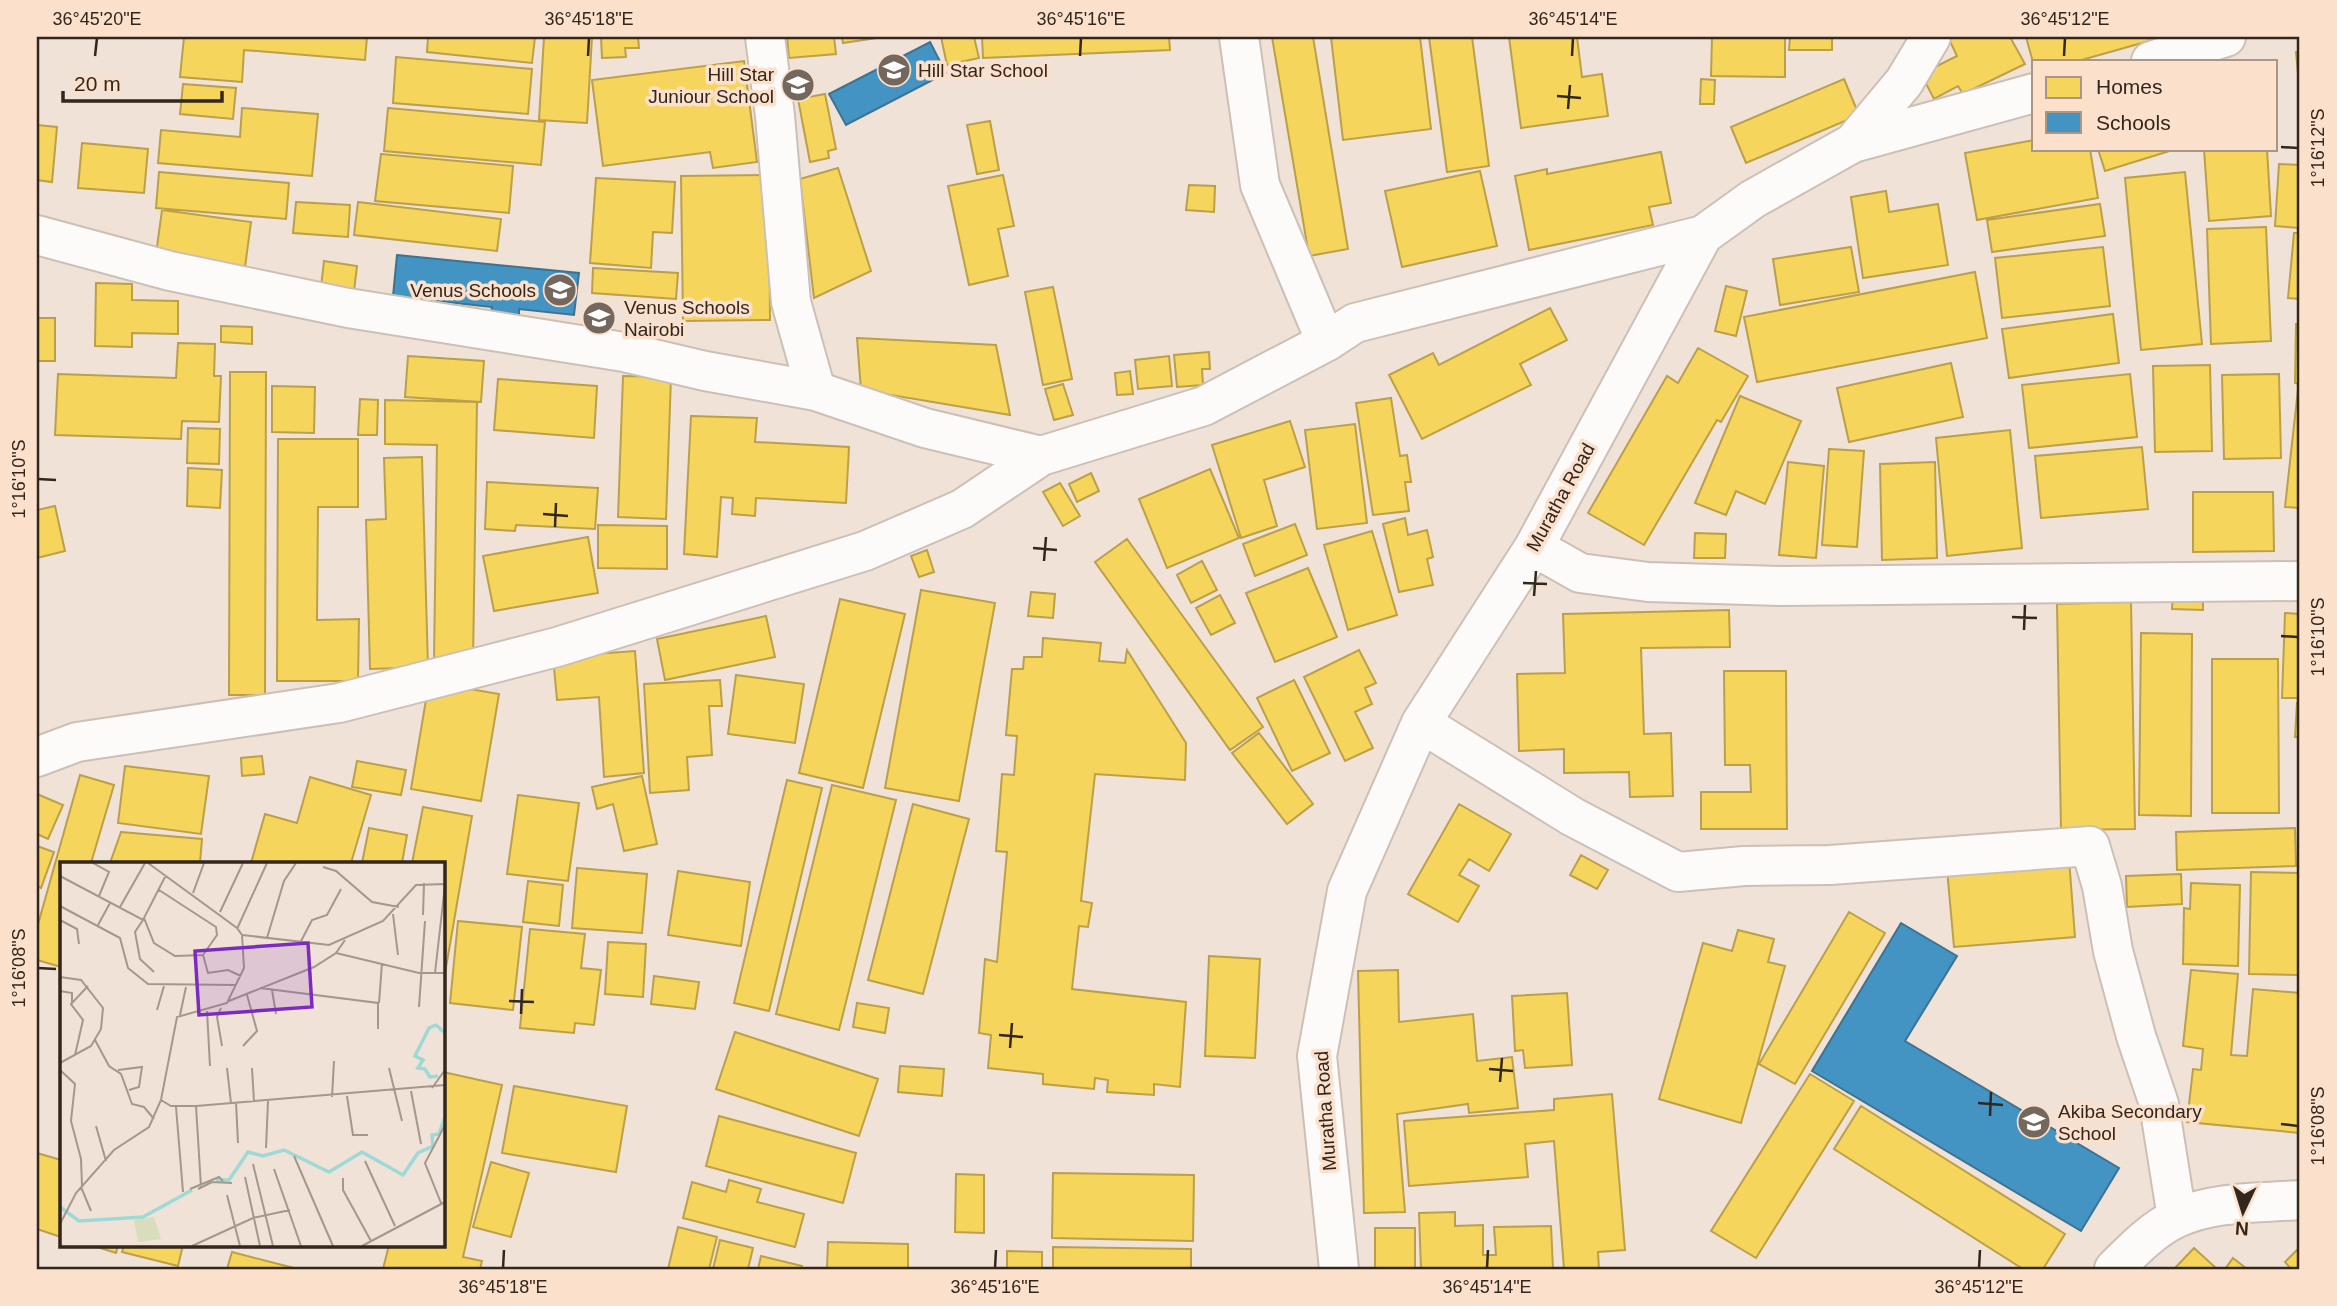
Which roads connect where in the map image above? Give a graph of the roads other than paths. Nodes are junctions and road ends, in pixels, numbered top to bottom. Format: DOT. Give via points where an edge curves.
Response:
graph roads {
  1 [pos="765,37"];
  2 [pos="1240,37"];
  3 [pos="1931,37"];
  4 [pos="2226,37"];
  5 [pos="2169,51"];
  6 [pos="2032,94"];
  7 [pos="1853,143"];
  8 [pos="37,234"];
  9 [pos="1703,235"];
  10 [pos="1326,342"];
  11 [pos="816,391"];
  12 [pos="1041,456"];
  13 [pos="1534,547"];
  14 [pos="2300,581"];
  15 [pos="1420,723"];
  16 [pos="37,757"];
  17 [pos="2300,1199"];
  18 [pos="2177,1218"];
  19 [pos="1339,1269"];
  20 [pos="2114,1269"];
  1 -- 11 [label="street" via="791,302"];
  2 -- 10 [label="street" via="1260,185"];
  3 -- 7 [label="street" via="1904,82"];
  4 -- 5 [label="street"];
  6 -- 7 [label="street, Muratha Road"];
  7 -- 9 [label="street, Muratha Road" via="1753,199"];
  8 -- 11 [label="street" via="170,271 348,308 624,352"];
  9 -- 10 [label="street" via="1355,323"];
  9 -- 13 [label="street, Muratha Road"];
  10 -- 12 [label="street" via="1204,406"];
  11 -- 12 [label="street" via="925,428"];
  12 -- 16 [label="street" via="961,509 865,551 557,647 339,702 77,742"];
  13 -- 14 [label="street" via="1580,573 1648,582 1782,586"];
  13 -- 15 [label="street, Muratha Road"];
  15 -- 18 [label="street" via="1573,817 1678,872 2090,846 2113,951 2159,1104"];
  15 -- 19 [label="street, Muratha Road" via="1347,891 1317,1056"];
  17 -- 18 [label="street" via="2221,1206"];
  18 -- 20 [label="street" via="2139,1244"];
}
